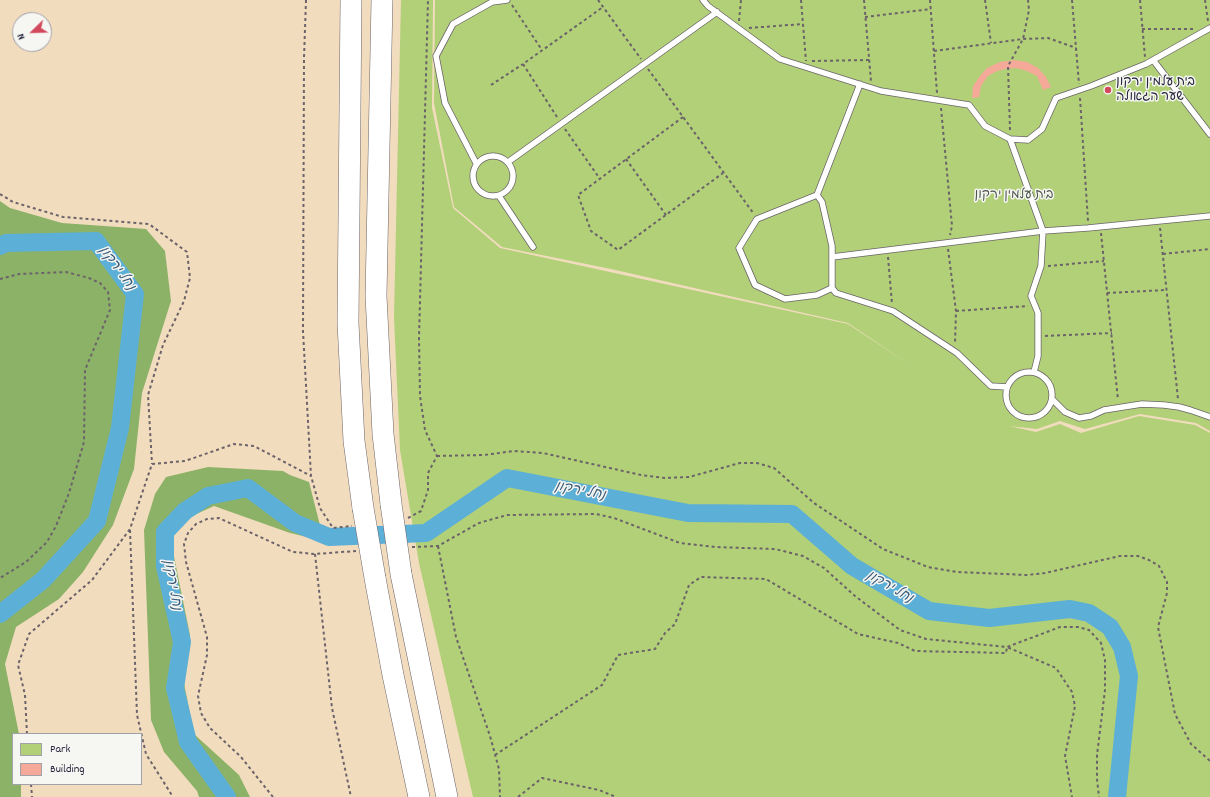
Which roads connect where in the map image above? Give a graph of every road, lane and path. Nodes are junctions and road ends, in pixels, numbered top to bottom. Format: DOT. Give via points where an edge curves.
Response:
graph roads {
  1 [pos="306,0"];
  2 [pos="351,0"];
  3 [pos="382,0"];
  4 [pos="428,0"];
  5 [pos="508,0"];
  6 [pos="598,0"];
  7 [pos="703,0"];
  8 [pos="741,0"];
  9 [pos="801,0"];
  10 [pos="864,0"];
  11 [pos="930,0"];
  12 [pos="985,0"];
  13 [pos="1028,0"];
  14 [pos="1072,0"];
  15 [pos="1140,0"];
  16 [pos="1205,0"];
  17 [pos="491,1"];
  18 [pos="603,7"];
  19 [pos="931,10"];
  20 [pos="717,12"];
  21 [pos="865,17"];
  22 [pos="803,24"];
  23 [pos="738,28"];
  24 [pos="1209,28"];
  25 [pos="1142,29"];
  26 [pos="1023,39"];
  27 [pos="991,43"];
  28 [pos="1076,48"];
  29 [pos="542,50"];
  30 [pos="934,51"];
  31 [pos="869,60"];
  32 [pos="1153,60"];
  33 [pos="806,61"];
  34 [pos="522,64"];
  35 [pos="645,64"];
  36 [pos="1146,64"];
  37 [pos="806,68"];
  38 [pos="860,84"];
  39 [pos="491,85"];
  40 [pos="872,88"];
  41 [pos="1079,90"];
  42 [pos="939,100"];
  43 [pos="683,117"];
  44 [pos="562,124"];
  45 [pos="1210,134"];
  46 [pos="1010,139"];
  47 [pos="626,159"];
  48 [pos="508,162"];
  49 [pos="476,163"];
  50 [pos="723,173"];
  51 [pos="600,179"];
  52 [pos="0,194"];
  53 [pos="817,195"];
  54 [pos="499,196"];
  55 [pos="666,214"];
  56 [pos="1210,216"];
  57 [pos="757,219"];
  58 [pos="1159,221"];
  59 [pos="1101,227"];
  60 [pos="1088,228"];
  61 [pos="1043,231"];
  62 [pos="948,244"];
  63 [pos="533,247"];
  64 [pos="1210,248"];
  65 [pos="887,251"];
  66 [pos="1163,254"];
  67 [pos="832,257"];
  68 [pos="1104,261"];
  69 [pos="1041,266"];
  70 [pos="0,279"];
  71 [pos="832,288"];
  72 [pos="1166,290"];
  73 [pos="1107,293"];
  74 [pos="1035,305"];
  75 [pos="893,311"];
  76 [pos="956,312"];
  77 [pos="1112,333"];
  78 [pos="1038,336"];
  79 [pos="954,351"];
  80 [pos="1034,372"];
  81 [pos="1007,387"];
  82 [pos="1052,398"];
  83 [pos="1119,407"];
  84 [pos="1178,407"];
  85 [pos="1210,417"];
  86 [pos="437,456"];
  87 [pos="152,464"];
  88 [pos="311,476"];
  89 [pos="421,511"];
  90 [pos="333,528"];
  91 [pos="130,529"];
  92 [pos="0,578"];
  93 [pos="1008,647"];
  94 [pos="27,733"];
  95 [pos="141,733"];
  96 [pos="142,737"];
  97 [pos="495,755"];
  98 [pos="1210,761"];
  99 [pos="31,785"];
  100 [pos="32,797"];
  101 [pos="173,797"];
  102 [pos="273,797"];
  103 [pos="351,797"];
  104 [pos="419,797"];
  105 [pos="447,797"];
  106 [pos="500,797"];
  107 [pos="518,797"];
  108 [pos="616,797"];
  109 [pos="1072,797"];
  110 [pos="1099,797"];
  1 -- 88 [label="path" via="303,331"];
  2 -- 104 [label="highway, bridge" via="348,323 354,441 374,578"];
  3 -- 105 [label="highway, bridge" via="376,296 383,434 401,574"];
  4 -- 86 [label="path" via="419,338 420,388 425,430"];
  5 -- 17 [label="lane"];
  5 -- 29 [label="path"];
  6 -- 18 [label="path"];
  7 -- 20 [label="lane"];
  8 -- 23 [label="path"];
  9 -- 22 [label="path"];
  10 -- 21 [label="path"];
  11 -- 19 [label="path"];
  12 -- 27 [label="path"];
  13 -- 26 [label="path" via="1029,10"];
  14 -- 28 [label="path"];
  15 -- 25 [label="path"];
  16 -- 24 [label="path"];
  17 -- 49 [label="lane" via="453,24 436,56 445,103"];
  18 -- 29 [label="path"];
  18 -- 35 [label="path"];
  19 -- 21 [label="path"];
  19 -- 30 [label="path"];
  20 -- 23 [label="lane"];
  20 -- 35 [label="lane"];
  21 -- 31 [label="path"];
  22 -- 23 [label="path"];
  22 -- 33 [label="path"];
  23 -- 37 [label="lane" via="780,59"];
  24 -- 25 [label="path"];
  24 -- 32 [label="lane"];
  25 -- 36 [label="path"];
  26 -- 27 [label="path"];
  26 -- 28 [label="path" via="1048,38"];
  26 -- 46 [label="path" via="1008,66"];
  27 -- 30 [label="path"];
  28 -- 41 [label="path"];
  29 -- 34 [label="path"];
  30 -- 42 [label="path"];
  31 -- 33 [label="path"];
  31 -- 40 [label="path"];
  32 -- 36 [label="lane"];
  32 -- 45 [label="lane"];
  33 -- 37 [label="path"];
  34 -- 39 [label="path"];
  34 -- 44 [label="path"];
  35 -- 43 [label="path"];
  35 -- 44 [label="lane"];
  36 -- 41 [label="lane"];
  37 -- 38 [label="lane"];
  38 -- 40 [label="lane"];
  38 -- 53 [label="lane"];
  40 -- 42 [label="lane"];
  41 -- 46 [label="lane" via="1056,98 1042,129 1028,140"];
  41 -- 60 [label="path"];
  42 -- 46 [label="lane" via="969,105 985,126"];
  42 -- 62 [label="path" via="952,226"];
  43 -- 47 [label="path"];
  43 -- 50 [label="path"];
  44 -- 48 [label="lane"];
  44 -- 51 [label="path"];
  46 -- 61 [label="lane"];
  47 -- 51 [label="path"];
  47 -- 55 [label="path"];
  48 -- 49 [label="lane" via="502,157 489,155"];
  48 -- 54 [label="lane" via="512,168 512,184"];
  49 -- 54 [label="lane" via="472,176 478,190 484,194"];
  50 -- 55 [label="path"];
  50 -- 57 [label="path"];
  51 -- 55 [label="path" via="578,195 591,231 618,250"];
  52 -- 87 [label="path" via="13,202 63,217 149,224 187,252 190,278 184,301 163,345 148,395"];
  53 -- 57 [label="lane"];
  53 -- 67 [label="lane" via="822,202"];
  54 -- 63 [label="lane"];
  56 -- 58 [label="lane"];
  57 -- 71 [label="lane" via="739,248 755,285 785,299 817,295"];
  58 -- 59 [label="lane"];
  58 -- 66 [label="path"];
  59 -- 60 [label="lane"];
  59 -- 68 [label="path"];
  60 -- 61 [label="lane"];
  61 -- 62 [label="lane"];
  61 -- 69 [label="lane"];
  62 -- 65 [label="lane"];
  62 -- 76 [label="path"];
  64 -- 66 [label="path"];
  65 -- 67 [label="lane"];
  65 -- 75 [label="path"];
  66 -- 72 [label="path"];
  67 -- 71 [label="lane"];
  68 -- 69 [label="path"];
  68 -- 73 [label="path"];
  69 -- 74 [label="lane" via="1031,296"];
  70 -- 92 [label="path" via="19,274 66,272 89,278 100,283 108,292 110,310 85,370 84,442 56,526 47,542 26,562"];
  71 -- 75 [label="lane" via="836,293"];
  72 -- 73 [label="path"];
  72 -- 84 [label="path"];
  73 -- 77 [label="path"];
  74 -- 76 [label="path"];
  74 -- 78 [label="lane" via="1038,313"];
  75 -- 79 [label="lane"];
  76 -- 79 [label="path"];
  77 -- 78 [label="path"];
  77 -- 83 [label="path"];
  78 -- 80 [label="lane" via="1038,356"];
  79 -- 81 [label="lane" via="991,386"];
  80 -- 81 [label="lane" via="1020,373"];
  80 -- 82 [label="lane" via="1046,379"];
  81 -- 82 [label="lane" via="1006,402 1016,415 1023,418 1038,417 1050,406"];
  82 -- 83 [label="lane" via="1065,412 1079,418"];
  83 -- 84 [label="lane" via="1142,404"];
  84 -- 85 [label="lane"];
  86 -- 89 [label="path" via="428,473 428,490"];
  86 -- 98 [label="path" via="484,455 514,451 543,453 665,478 689,477 740,463 758,463 774,468 814,503 884,549 928,567 957,572 1028,575 1120,556 1138,556 1149,560 1159,566 1167,582 1167,593 1158,627 1175,714 1191,744"];
  87 -- 88 [label="path" via="185,461 234,444 254,446"];
  87 -- 91 [label="path"];
  88 -- 90 [label="path" via="320,508"];
  91 -- 94 [label="path" via="92,580 29,634 18,666 25,695"];
  91 -- 95 [label="path" via="137,715"];
  93 -- 97 [label="path" via="1006,653 916,651 898,642 858,634 766,579 701,577 689,585 675,624 665,633 655,649 618,655 602,685"];
  93 -- 97 [label="path" via="926,639 900,630 854,596 824,568 803,556 775,550 680,543 614,518 596,514 507,515 479,523 438,546 456,637"];
  93 -- 109 [label="path" via="1056,668 1072,692 1075,706 1065,756"];
  93 -- 110 [label="path" via="1060,627 1078,626 1089,630 1101,643 1105,660 1105,690 1097,755"];
  96 -- 101 [label="path" via="146,754"];
  97 -- 106 [label="path" via="499,769"];
  99 -- 100 [label="path"];
  102 -- 103 [label="path" via="241,757 210,728 201,713 198,696 207,655 207,637 186,562 184,544 192,528 207,519 219,518 293,552 315,554 332,708"];
  107 -- 108 [label="path" via="542,778 599,790"];
}
